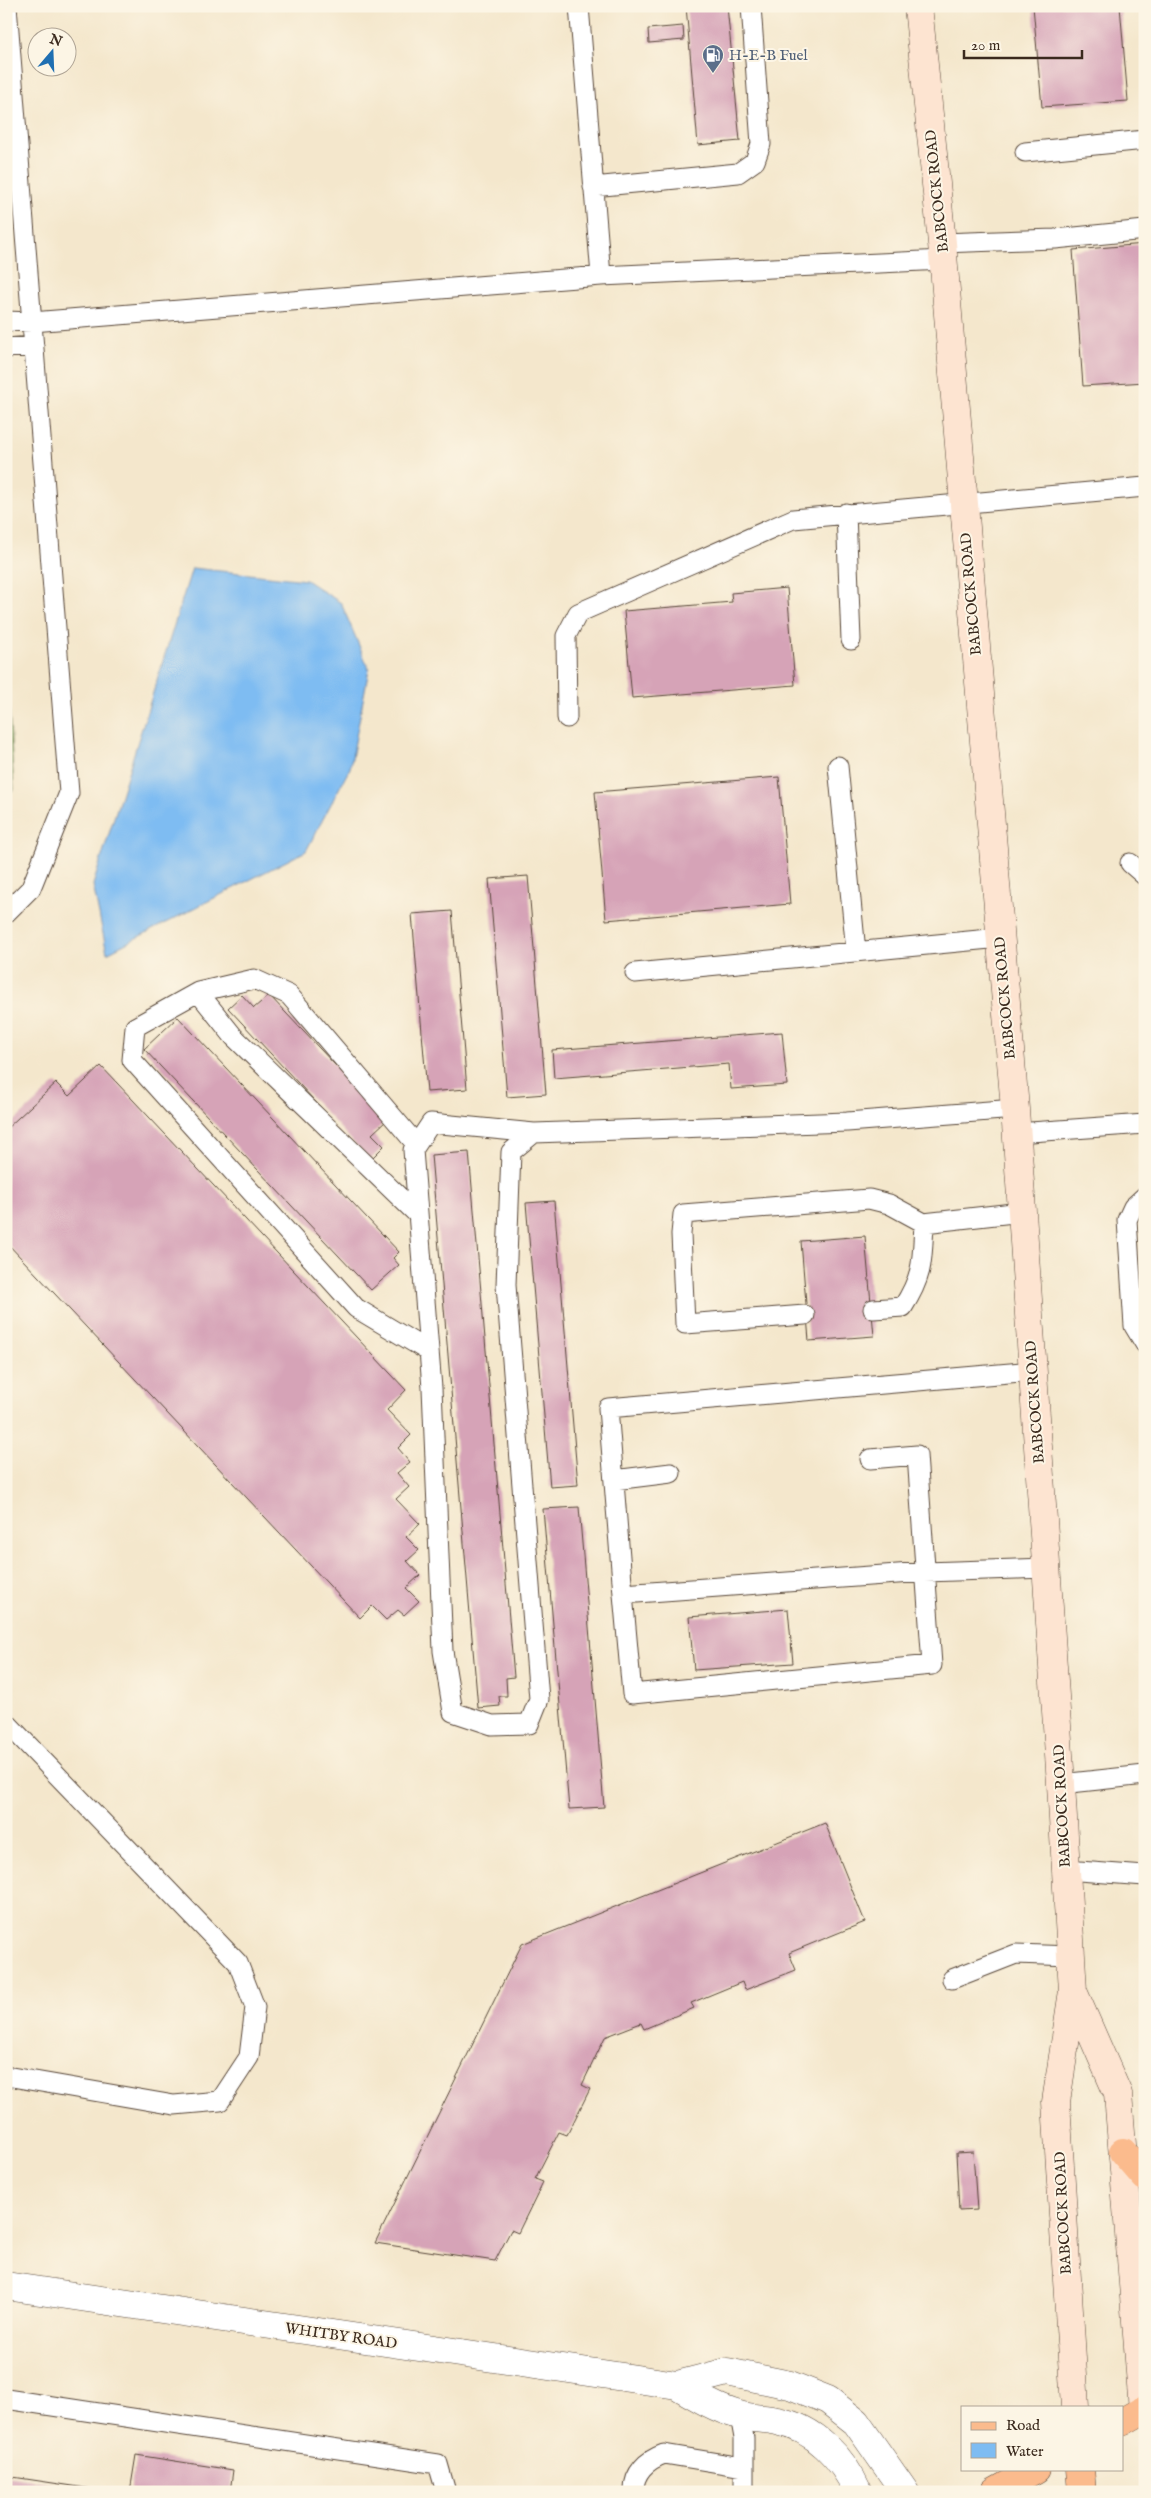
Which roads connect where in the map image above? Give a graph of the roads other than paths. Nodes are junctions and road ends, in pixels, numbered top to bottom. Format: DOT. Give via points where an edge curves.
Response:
graph roads {
  1 [pos="7,6"];
  2 [pos="579,6"];
  3 [pos="751,6"];
  4 [pos="918,6"];
  5 [pos="1145,140"];
  6 [pos="1025,152"];
  7 [pos="594,187"];
  8 [pos="1145,230"];
  9 [pos="943,252"];
  10 [pos="601,276"];
  11 [pos="6,321"];
  12 [pos="32,322"];
  13 [pos="34,346"];
  14 [pos="6,348"];
  15 [pos="1145,487"];
  16 [pos="964,503"];
  17 [pos="846,513"];
  18 [pos="851,640"];
  19 [pos="567,718"];
  20 [pos="838,766"];
  21 [pos="1130,864"];
  22 [pos="1145,876"];
  23 [pos="6,913"];
  24 [pos="1000,938"];
  25 [pos="856,952"];
  26 [pos="635,973"];
  27 [pos="198,992"];
  28 [pos="1016,1121"];
  29 [pos="1145,1124"];
  30 [pos="534,1133"];
  31 [pos="416,1144"];
  32 [pos="1145,1196"];
  33 [pos="1022,1212"];
  34 [pos="417,1214"];
  35 [pos="924,1223"];
  36 [pos="873,1309"];
  37 [pos="806,1314"];
  38 [pos="1145,1344"];
  39 [pos="428,1351"];
  40 [pos="1033,1371"];
  41 [pos="870,1460"];
  42 [pos="671,1473"];
  43 [pos="614,1480"];
  44 [pos="1047,1568"];
  45 [pos="926,1572"];
  46 [pos="623,1594"];
  47 [pos="6,1722"];
  48 [pos="1145,1775"];
  49 [pos="1062,1784"];
  50 [pos="1066,1870"];
  51 [pos="1145,1876"];
  52 [pos="1071,1956"];
  53 [pos="952,1978"];
  54 [pos="1073,1990"];
  55 [pos="6,2076"];
  56 [pos="1123,2152"];
  57 [pos="1145,2177"];
  58 [pos="6,2286"];
  59 [pos="676,2385"];
  60 [pos="6,2399"];
  61 [pos="1075,2406"];
  62 [pos="740,2416"];
  63 [pos="1139,2416"];
  64 [pos="743,2467"];
  65 [pos="1034,2470"];
  66 [pos="1080,2470"];
  67 [pos="446,2492"];
  68 [pos="634,2492"];
  69 [pos="744,2492"];
  70 [pos="858,2492"];
  71 [pos="905,2492"];
  72 [pos="995,2492"];
  73 [pos="1082,2492"];
  1 -- 12 [label="lane"];
  2 -- 7 [label="lane"];
  3 -- 7 [label="lane" via="761,144 755,161 738,173"];
  4 -- 9 [label="main road, BABCOCK ROAD"];
  5 -- 6 [label="lane"];
  7 -- 10 [label="lane"];
  8 -- 9 [label="lane"];
  9 -- 10 [label="lane"];
  9 -- 16 [label="main road, BABCOCK ROAD"];
  10 -- 12 [label="lane"];
  11 -- 12 [label="lane"];
  12 -- 13 [label="lane"];
  13 -- 14 [label="lane"];
  13 -- 23 [label="lane" via="69,793 31,888"];
  15 -- 16 [label="lane"];
  16 -- 17 [label="lane"];
  16 -- 24 [label="main road, BABCOCK ROAD"];
  17 -- 18 [label="lane"];
  17 -- 19 [label="lane" via="793,519 578,613 566,636"];
  20 -- 25 [label="lane"];
  21 -- 22 [label="lane"];
  24 -- 25 [label="lane"];
  24 -- 28 [label="main road, BABCOCK ROAD"];
  25 -- 26 [label="lane"];
  27 -- 31 [label="lane" via="254,979 289,996"];
  27 -- 34 [label="lane" via="234,1037"];
  27 -- 39 [label="lane" via="135,1027 132,1060 356,1308"];
  28 -- 29 [label="lane"];
  28 -- 30 [label="lane" via="847,1122"];
  28 -- 33 [label="main road, BABCOCK ROAD"];
  30 -- 31 [label="lane" via="431,1123"];
  30 -- 39 [label="lane" via="511,1152 506,1285 539,1699 529,1724 492,1725 453,1712 443,1651"];
  31 -- 34 [label="lane" via="413,1150"];
  32 -- 38 [label="lane" via="1133,1206 1127,1220 1134,1326"];
  33 -- 35 [label="lane"];
  33 -- 40 [label="main road, BABCOCK ROAD"];
  34 -- 39 [label="lane"];
  35 -- 36 [label="lane" via="920,1275 913,1292 903,1307"];
  35 -- 37 [label="lane" via="889,1204 868,1199 684,1214 681,1234 685,1324"];
  40 -- 43 [label="lane" via="608,1408"];
  40 -- 44 [label="main road, BABCOCK ROAD"];
  41 -- 45 [label="lane" via="916,1455"];
  42 -- 43 [label="lane"];
  43 -- 46 [label="lane"];
  44 -- 45 [label="lane"];
  44 -- 49 [label="main road, BABCOCK ROAD"];
  45 -- 46 [label="lane"];
  45 -- 46 [label="lane" via="932,1665 632,1694"];
  47 -- 55 [label="lane" via="238,1963 255,2007 249,2057 220,2101 174,2105"];
  48 -- 49 [label="lane"];
  49 -- 50 [label="main road, BABCOCK ROAD"];
  50 -- 51 [label="lane"];
  50 -- 52 [label="main road, BABCOCK ROAD"];
  52 -- 53 [label="lane" via="1016,1954"];
  52 -- 54 [label="main road, BABCOCK ROAD"];
  54 -- 56 [label="main road, BABCOCK ROAD" via="1118,2094"];
  54 -- 61 [label="main road, BABCOCK ROAD" via="1056,2102"];
  56 -- 57 [label="main road"];
  56 -- 63 [label="main road, BABCOCK ROAD"];
  58 -- 59 [label="street, WHITBY ROAD"];
  59 -- 62 [label="street, WHITBY ROAD"];
  59 -- 71 [label="street, WHITBY ROAD" via="727,2372 790,2386 828,2400 856,2422"];
  60 -- 67 [label="lane" via="438,2464"];
  62 -- 64 [label="lane" via="744,2438"];
  62 -- 70 [label="street, WHITBY ROAD" via="779,2421 806,2431 843,2463"];
  64 -- 68 [label="lane" via="664,2454 653,2458 639,2471"];
  64 -- 69 [label="lane"];
  65 -- 72 [label="main road"];
  66 -- 73 [label="main road"];
}
